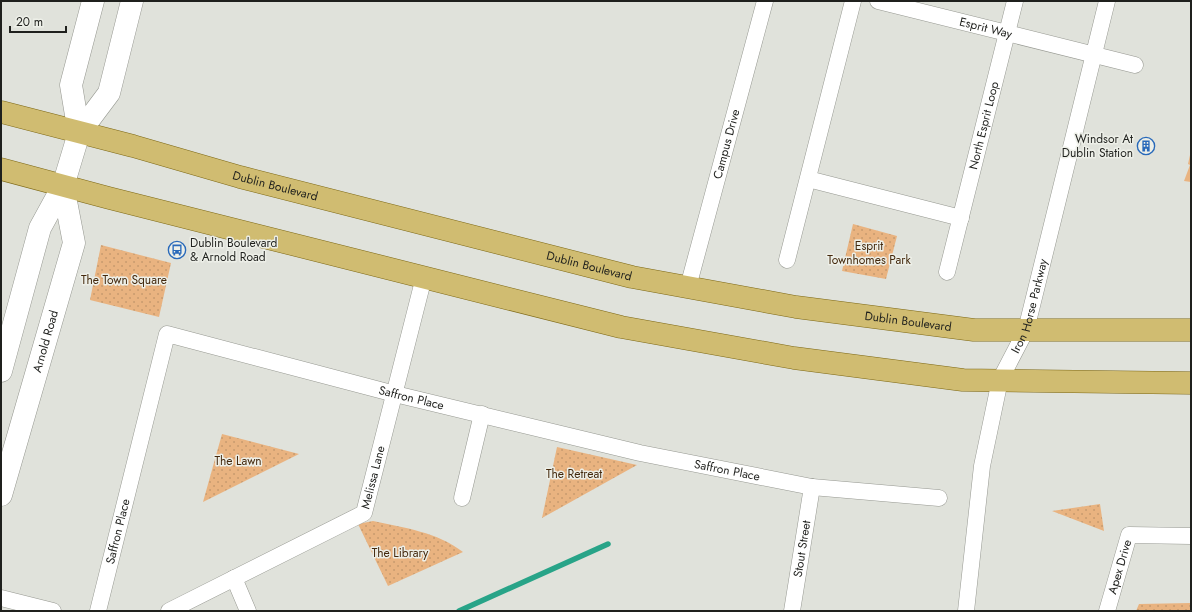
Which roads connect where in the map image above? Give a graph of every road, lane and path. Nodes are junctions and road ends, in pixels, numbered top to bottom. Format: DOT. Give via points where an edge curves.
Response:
graph roads {
  1 [pos="93,1"];
  2 [pos="132,1"];
  3 [pos="765,1"];
  4 [pos="854,1"];
  5 [pos="878,1"];
  6 [pos="1015,1"];
  7 [pos="1107,1"];
  8 [pos="1007,33"];
  9 [pos="1094,55"];
  10 [pos="1134,65"];
  11 [pos="1,112"];
  12 [pos="79,132"];
  13 [pos="1,169"];
  14 [pos="808,179"];
  15 [pos="63,186"];
  16 [pos="961,218"];
  17 [pos="787,260"];
  18 [pos="947,272"];
  19 [pos="424,277"];
  20 [pos="688,287"];
  21 [pos="1026,330"];
  22 [pos="1191,330"];
  23 [pos="1,371"];
  24 [pos="1000,380"];
  25 [pos="1191,383"];
  26 [pos="395,394"];
  27 [pos="482,414"];
  28 [pos="812,487"];
  29 [pos="1,495"];
  30 [pos="462,498"];
  31 [pos="939,498"];
  32 [pos="1191,536"];
  33 [pos="234,578"];
  34 [pos="1,598"];
  35 [pos="53,611"];
  36 [pos="98,611"];
  37 [pos="169,611"];
  38 [pos="248,611"];
  39 [pos="792,611"];
  40 [pos="966,611"];
  41 [pos="1107,611"];
  1 -- 12 [label="street, Arnold Road" via="71,85"];
  2 -- 12 [label="street, Arnold Road" via="109,93"];
  3 -- 20 [label="street, Campus Drive"];
  4 -- 14 [label="street"];
  5 -- 8 [label="street, Esprit Way"];
  6 -- 8 [label="street, North Esprit Loop"];
  7 -- 9 [label="street, Iron Horse Parkway"];
  8 -- 9 [label="street, Esprit Way"];
  8 -- 16 [label="street, North Esprit Loop"];
  9 -- 10 [label="street, Esprit Way"];
  9 -- 21 [label="street, Iron Horse Parkway"];
  11 -- 12 [label="main road, Dublin Boulevard"];
  12 -- 15 [label="street, Arnold Road"];
  12 -- 20 [label="main road, Dublin Boulevard" via="240,177 632,277"];
  13 -- 15 [label="main road"];
  14 -- 16 [label="street"];
  14 -- 17 [label="street"];
  15 -- 19 [label="main road"];
  15 -- 23 [label="street, Arnold Road" via="40,228"];
  15 -- 29 [label="street, Arnold Road" via="74,243"];
  16 -- 18 [label="street, North Esprit Loop"];
  19 -- 24 [label="main road" via="621,327 778,355 962,380"];
  19 -- 26 [label="street, Melissa Lane"];
  20 -- 21 [label="main road, Dublin Boulevard" via="818,310 974,330"];
  21 -- 22 [label="main road, Dublin Boulevard"];
  21 -- 24 [label="street, Iron Horse Parkway"];
  24 -- 25 [label="main road"];
  24 -- 40 [label="street, Iron Horse Parkway" via="982,466"];
  26 -- 27 [label="street, Saffron Place"];
  26 -- 33 [label="street, Melissa Lane" via="364,512"];
  26 -- 36 [label="street, Saffron Place" via="167,334"];
  27 -- 28 [label="street, Saffron Place" via="640,453"];
  27 -- 30 [label="street"];
  28 -- 31 [label="street, Saffron Place"];
  28 -- 39 [label="street, Stout Street"];
  32 -- 41 [label="street, Apex Drive" via="1129,535"];
  33 -- 37 [label="street, Melissa Lane"];
  33 -- 38 [label="street"];
  34 -- 35 [label="street"];
}
